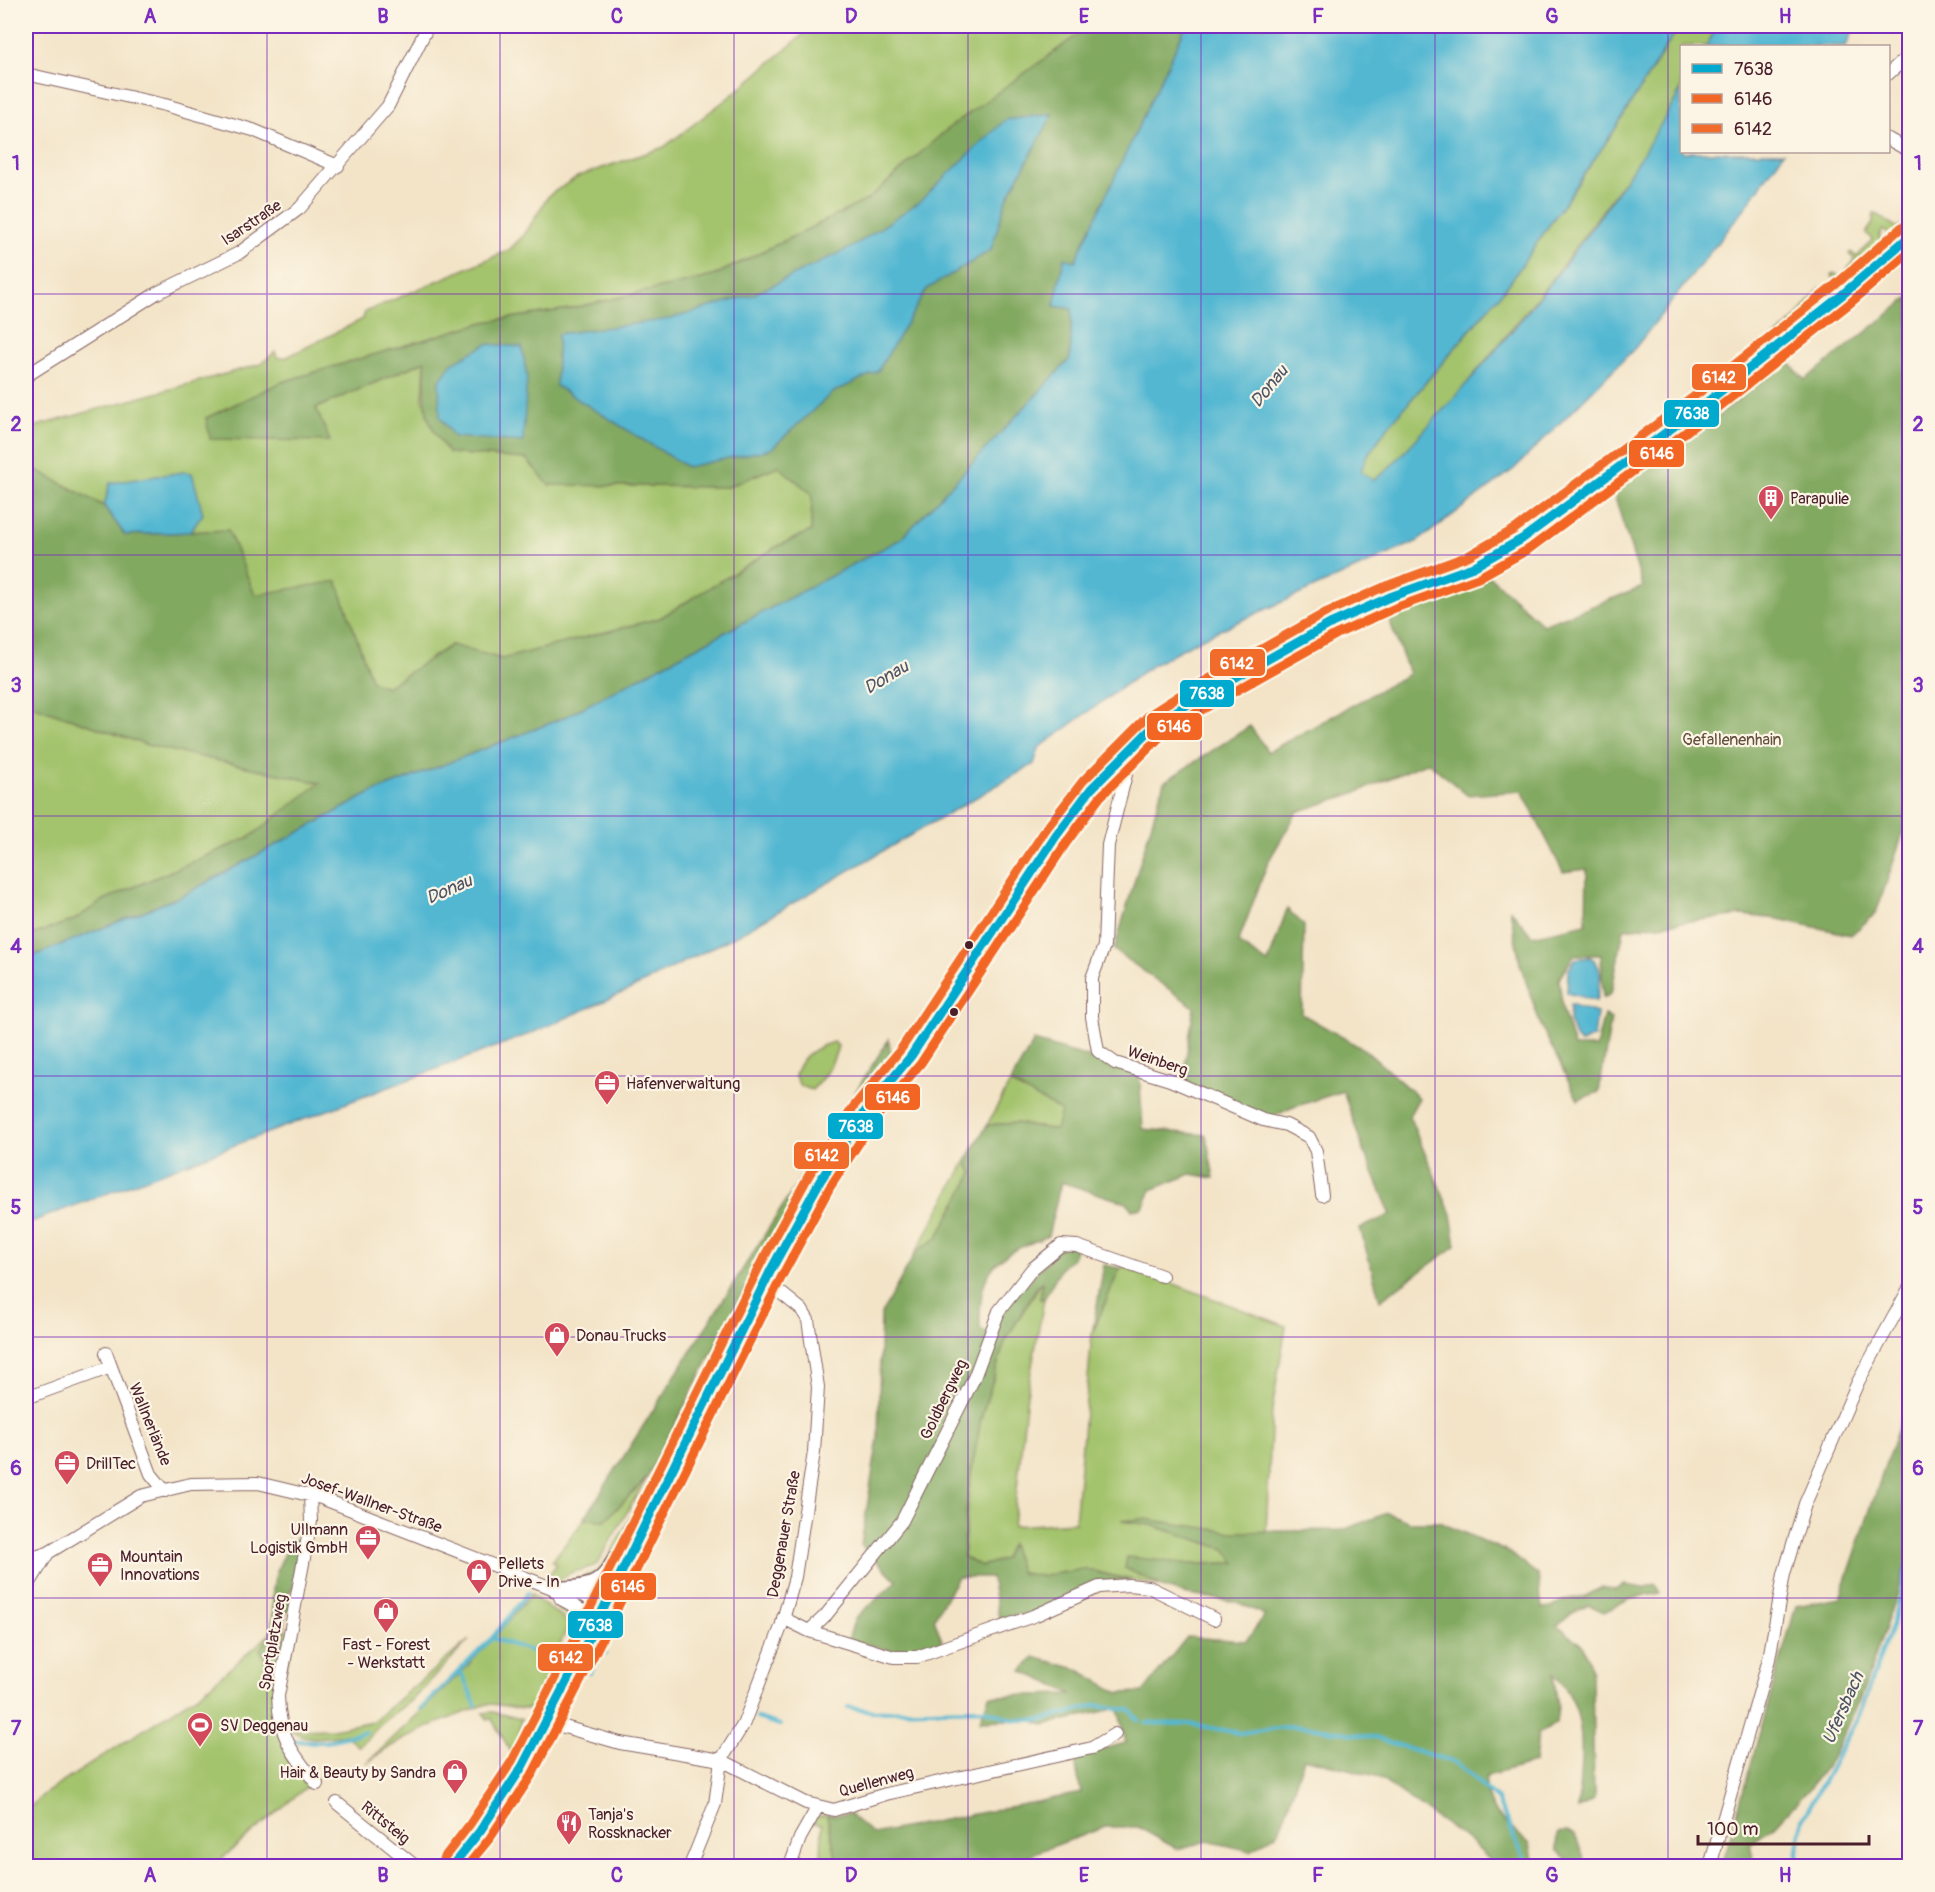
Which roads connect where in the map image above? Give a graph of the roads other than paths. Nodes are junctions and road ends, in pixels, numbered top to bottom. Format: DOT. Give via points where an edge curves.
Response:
graph roads {
  1 [pos="428,26"];
  2 [pos="1910,54"];
  3 [pos="1890,72"];
  4 [pos="26,74"];
  5 [pos="1890,140"];
  6 [pos="1910,151"];
  7 [pos="338,166"];
  8 [pos="1910,236"];
  9 [pos="26,376"];
  10 [pos="1134,746"];
  11 [pos="1322,1195"];
  12 [pos="1162,1276"];
  13 [pos="764,1284"];
  14 [pos="1910,1287"];
  15 [pos="106,1353"];
  16 [pos="111,1367"];
  17 [pos="26,1398"];
  18 [pos="165,1491"];
  19 [pos="310,1495"];
  20 [pos="650,1516"];
  21 [pos="48,1553"];
  22 [pos="26,1560"];
  23 [pos="26,1589"];
  24 [pos="557,1590"];
  25 [pos="601,1612"];
  26 [pos="783,1618"];
  27 [pos="1214,1619"];
  28 [pos="809,1631"];
  29 [pos="547,1722"];
  30 [pos="1115,1734"];
  31 [pos="721,1760"];
  32 [pos="317,1784"];
  33 [pos="337,1803"];
  34 [pos="817,1808"];
  35 [pos="415,1866"];
  36 [pos="452,1866"];
  37 [pos="690,1866"];
  38 [pos="790,1866"];
  39 [pos="1710,1866"];
  1 -- 7 [label="street, Isarstraße" via="388,106"];
  2 -- 3 [label="street"];
  4 -- 7 [label="street" via="165,105 254,130"];
  5 -- 6 [label="street"];
  7 -- 9 [label="street, Isarstraße" via="300,208 239,253 157,293"];
  8 -- 10 [label="main road" via="1707,402 1522,539 1473,567 1332,623 1183,707 1156,724"];
  10 -- 11 [label="street, Weinberg" via="1108,844 1104,946 1092,978 1092,1017 1098,1051 1115,1063 1170,1080 1309,1137 1316,1150"];
  10 -- 13 [label="main road" via="1091,789 1063,826 911,1056 864,1113 815,1190"];
  12 -- 28 [label="street, Goldbergweg" via="1077,1246 1061,1245 1032,1269 999,1311 974,1378 902,1521"];
  13 -- 20 [label="main road"];
  13 -- 26 [label="street, Deggenauer Straße" via="802,1310 808,1320 818,1387 804,1520 795,1577"];
  14 -- 39 [label="street" via="1858,1382 1805,1504 1784,1574 1769,1659"];
  15 -- 16 [label="street, Wallnerlände"];
  16 -- 17 [label="street, Wallnerlände"];
  16 -- 18 [label="street, Wallnerlände" via="144,1458"];
  18 -- 19 [label="street, Josef-Wallner-Straße" via="191,1484 258,1483"];
  18 -- 21 [label="street, Josef-Wallner-Straße" via="141,1496"];
  19 -- 24 [label="street, Josef-Wallner-Straße"];
  19 -- 32 [label="street, Sportplatzweg" via="310,1521 278,1696 278,1718 284,1738"];
  20 -- 24 [label="main road" via="635,1525 602,1581 585,1588"];
  20 -- 25 [label="main road"];
  21 -- 22 [label="street"];
  21 -- 23 [label="street, Josef-Wallner-Straße"];
  24 -- 25 [label="street, Josef-Wallner-Straße" via="561,1599"];
  25 -- 29 [label="main road"];
  26 -- 28 [label="street"];
  26 -- 31 [label="street, Deggenauer Straße" via="743,1725"];
  27 -- 28 [label="street" via="1149,1587 1129,1585 1099,1587 1036,1615 917,1657 886,1655"];
  29 -- 31 [label="street" via="620,1743"];
  29 -- 36 [label="main road" via="514,1781"];
  30 -- 34 [label="street, Quellenweg" via="1092,1748 886,1794 834,1810"];
  31 -- 34 [label="street"];
  31 -- 37 [label="street, Deggenauer Straße" via="715,1804"];
  33 -- 35 [label="street, Rittsteig"];
  34 -- 38 [label="street"];
}
